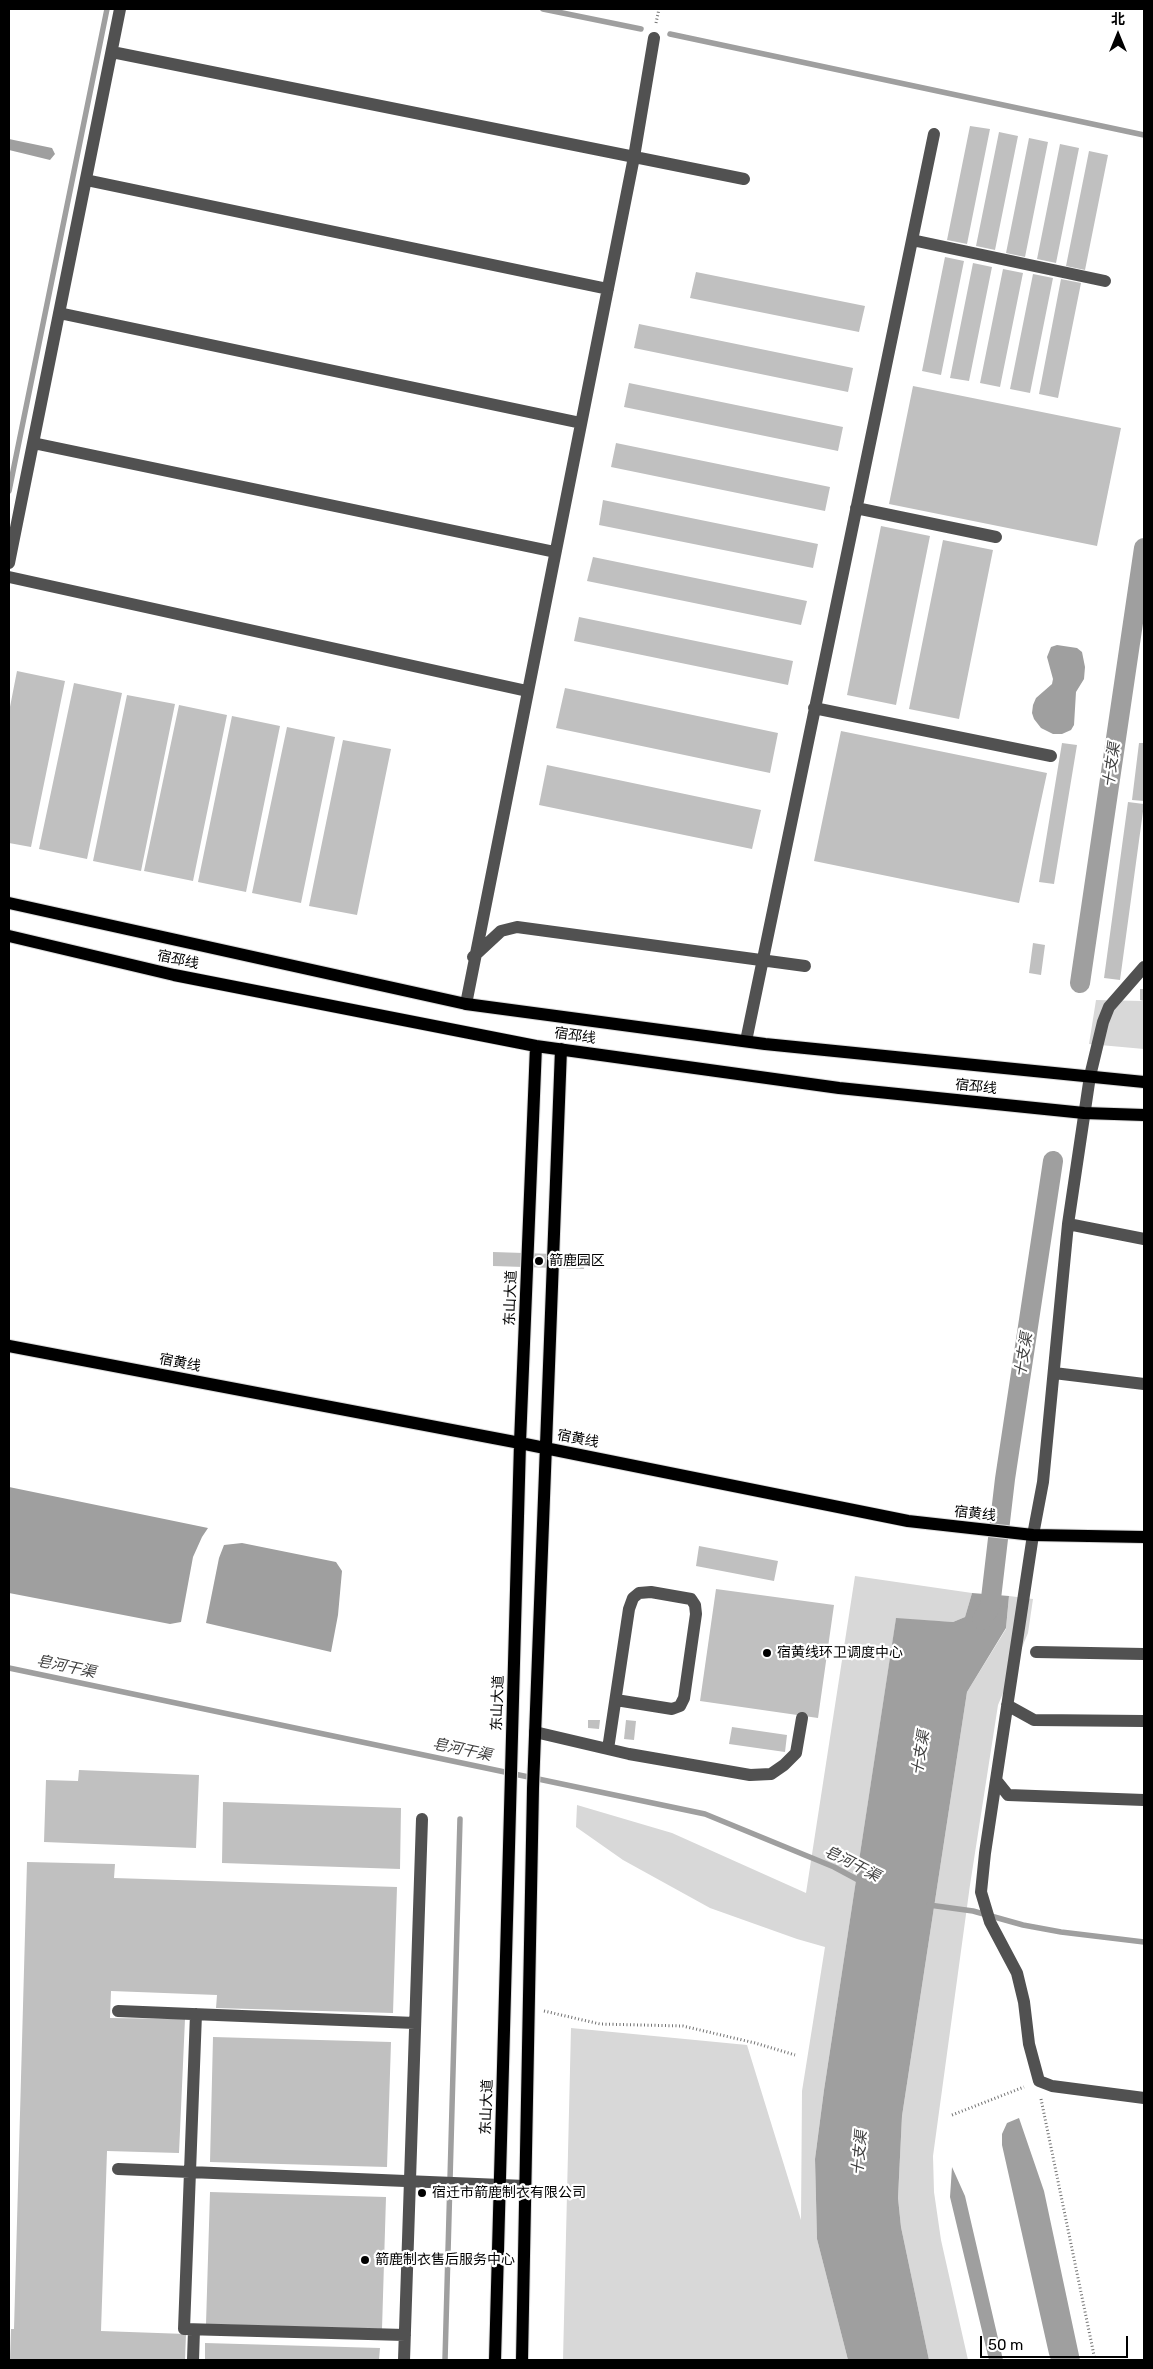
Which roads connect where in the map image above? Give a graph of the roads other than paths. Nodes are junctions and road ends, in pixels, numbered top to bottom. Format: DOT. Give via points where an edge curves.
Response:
graph roads {
  1 [pos="120,9"];
  2 [pos="654,38"];
  3 [pos="112,52"];
  4 [pos="934,134"];
  5 [pos="634,157"];
  6 [pos="86,180"];
  7 [pos="744,180"];
  8 [pos="912,240"];
  9 [pos="1104,282"];
  10 [pos="608,289"];
  11 [pos="59,312"];
  12 [pos="581,423"];
  13 [pos="33,443"];
  14 [pos="856,508"];
  15 [pos="996,537"];
  16 [pos="555,552"];
  17 [pos="9,563"];
  18 [pos="9,577"];
  19 [pos="527,691"];
  20 [pos="814,708"];
  21 [pos="1051,756"];
  22 [pos="9,903"];
  23 [pos="9,936"];
  24 [pos="473,957"];
  25 [pos="762,960"];
  26 [pos="805,966"];
  27 [pos="1144,967"];
  28 [pos="466,1004"];
  29 [pos="746,1041"];
  30 [pos="536,1046"];
  31 [pos="561,1049"];
  32 [pos="1090,1076"];
  33 [pos="1144,1082"];
  34 [pos="1084,1113"];
  35 [pos="1144,1115"];
  36 [pos="1068,1224"];
  37 [pos="1144,1239"];
  38 [pos="9,1346"];
  39 [pos="1054,1373"];
  40 [pos="1144,1384"];
  41 [pos="520,1442"];
  42 [pos="545,1448"];
  43 [pos="1027,1534"];
  44 [pos="1144,1537"];
  45 [pos="1036,1652"];
  46 [pos="1144,1654"];
  47 [pos="616,1700"];
  48 [pos="1007,1705"];
  49 [pos="802,1718"];
  50 [pos="1144,1721"];
  51 [pos="535,1732"];
  52 [pos="608,1749"];
  53 [pos="996,1780"];
  54 [pos="1144,1800"];
  55 [pos="422,1819"];
  56 [pos="118,2011"];
  57 [pos="196,2014"];
  58 [pos="415,2023"];
  59 [pos="1144,2098"];
  60 [pos="118,2169"];
  61 [pos="190,2172"];
  62 [pos="410,2181"];
  63 [pos="500,2185"];
  64 [pos="525,2186"];
  65 [pos="194,2330"];
  66 [pos="405,2335"];
  67 [pos="193,2360"];
  68 [pos="404,2360"];
  69 [pos="495,2360"];
  70 [pos="522,2360"];
  1 -- 3 [label="street"];
  2 -- 5 [label="street"];
  3 -- 5 [label="street"];
  3 -- 6 [label="street"];
  4 -- 8 [label="street"];
  5 -- 7 [label="street"];
  5 -- 10 [label="street"];
  6 -- 10 [label="street"];
  6 -- 11 [label="street"];
  8 -- 9 [label="street"];
  8 -- 14 [label="street"];
  10 -- 12 [label="street"];
  11 -- 12 [label="street"];
  11 -- 13 [label="street"];
  12 -- 16 [label="street"];
  13 -- 16 [label="street"];
  13 -- 17 [label="street"];
  14 -- 15 [label="street"];
  14 -- 20 [label="street"];
  16 -- 19 [label="street"];
  18 -- 19 [label="street"];
  19 -- 24 [label="street"];
  20 -- 21 [label="street"];
  20 -- 25 [label="street"];
  22 -- 28 [label="main road, 宿邳线"];
  23 -- 30 [label="main road, 宿邳线" via="174,975"];
  24 -- 25 [label="street" via="501,932 517,926"];
  24 -- 28 [label="street"];
  25 -- 26 [label="street"];
  25 -- 29 [label="street"];
  27 -- 32 [label="street" via="1109,1007"];
  28 -- 29 [label="main road, 宿邳线"];
  29 -- 32 [label="main road, 宿邳线"];
  30 -- 31 [label="main road, 宿邳线"];
  30 -- 41 [label="main road, 东山大道"];
  31 -- 34 [label="main road, 宿邳线" via="839,1088"];
  31 -- 42 [label="main road"];
  32 -- 33 [label="main road, 宿邳线"];
  32 -- 34 [label="street"];
  34 -- 35 [label="main road, 宿邳线"];
  34 -- 36 [label="street"];
  36 -- 37 [label="street"];
  36 -- 39 [label="street"];
  38 -- 41 [label="main road, 宿黄线"];
  39 -- 40 [label="street"];
  39 -- 43 [label="street" via="1043,1482"];
  41 -- 42 [label="main road, 宿黄线"];
  41 -- 63 [label="main road, 东山大道"];
  42 -- 43 [label="main road, 宿黄线" via="908,1521"];
  42 -- 51 [label="main road"];
  43 -- 44 [label="main road, 宿黄线"];
  43 -- 48 [label="street"];
  45 -- 46 [label="street"];
  47 -- 47 [label="street" via="633,1598 639,1592 651,1592 691,1599 696,1614 684,1698 680,1706 672,1709"];
  47 -- 52 [label="street"];
  48 -- 50 [label="street" via="1034,1720"];
  48 -- 53 [label="street"];
  49 -- 52 [label="street" via="796,1753 771,1774 750,1775"];
  51 -- 52 [label="street"];
  51 -- 64 [label="main road"];
  53 -- 54 [label="street" via="1008,1795"];
  53 -- 59 [label="street" via="981,1892 990,1922 1017,1973 1039,2081 1052,2086"];
  55 -- 58 [label="street"];
  56 -- 57 [label="street"];
  57 -- 58 [label="street"];
  57 -- 61 [label="street"];
  58 -- 62 [label="street"];
  60 -- 61 [label="street"];
  61 -- 62 [label="street"];
  61 -- 65 [label="street" via="184,2330"];
  62 -- 63 [label="street"];
  62 -- 66 [label="street"];
  63 -- 64 [label="street"];
  63 -- 69 [label="main road, 东山大道"];
  64 -- 70 [label="main road"];
  65 -- 66 [label="street"];
  65 -- 67 [label="street"];
  66 -- 68 [label="street"];
}
